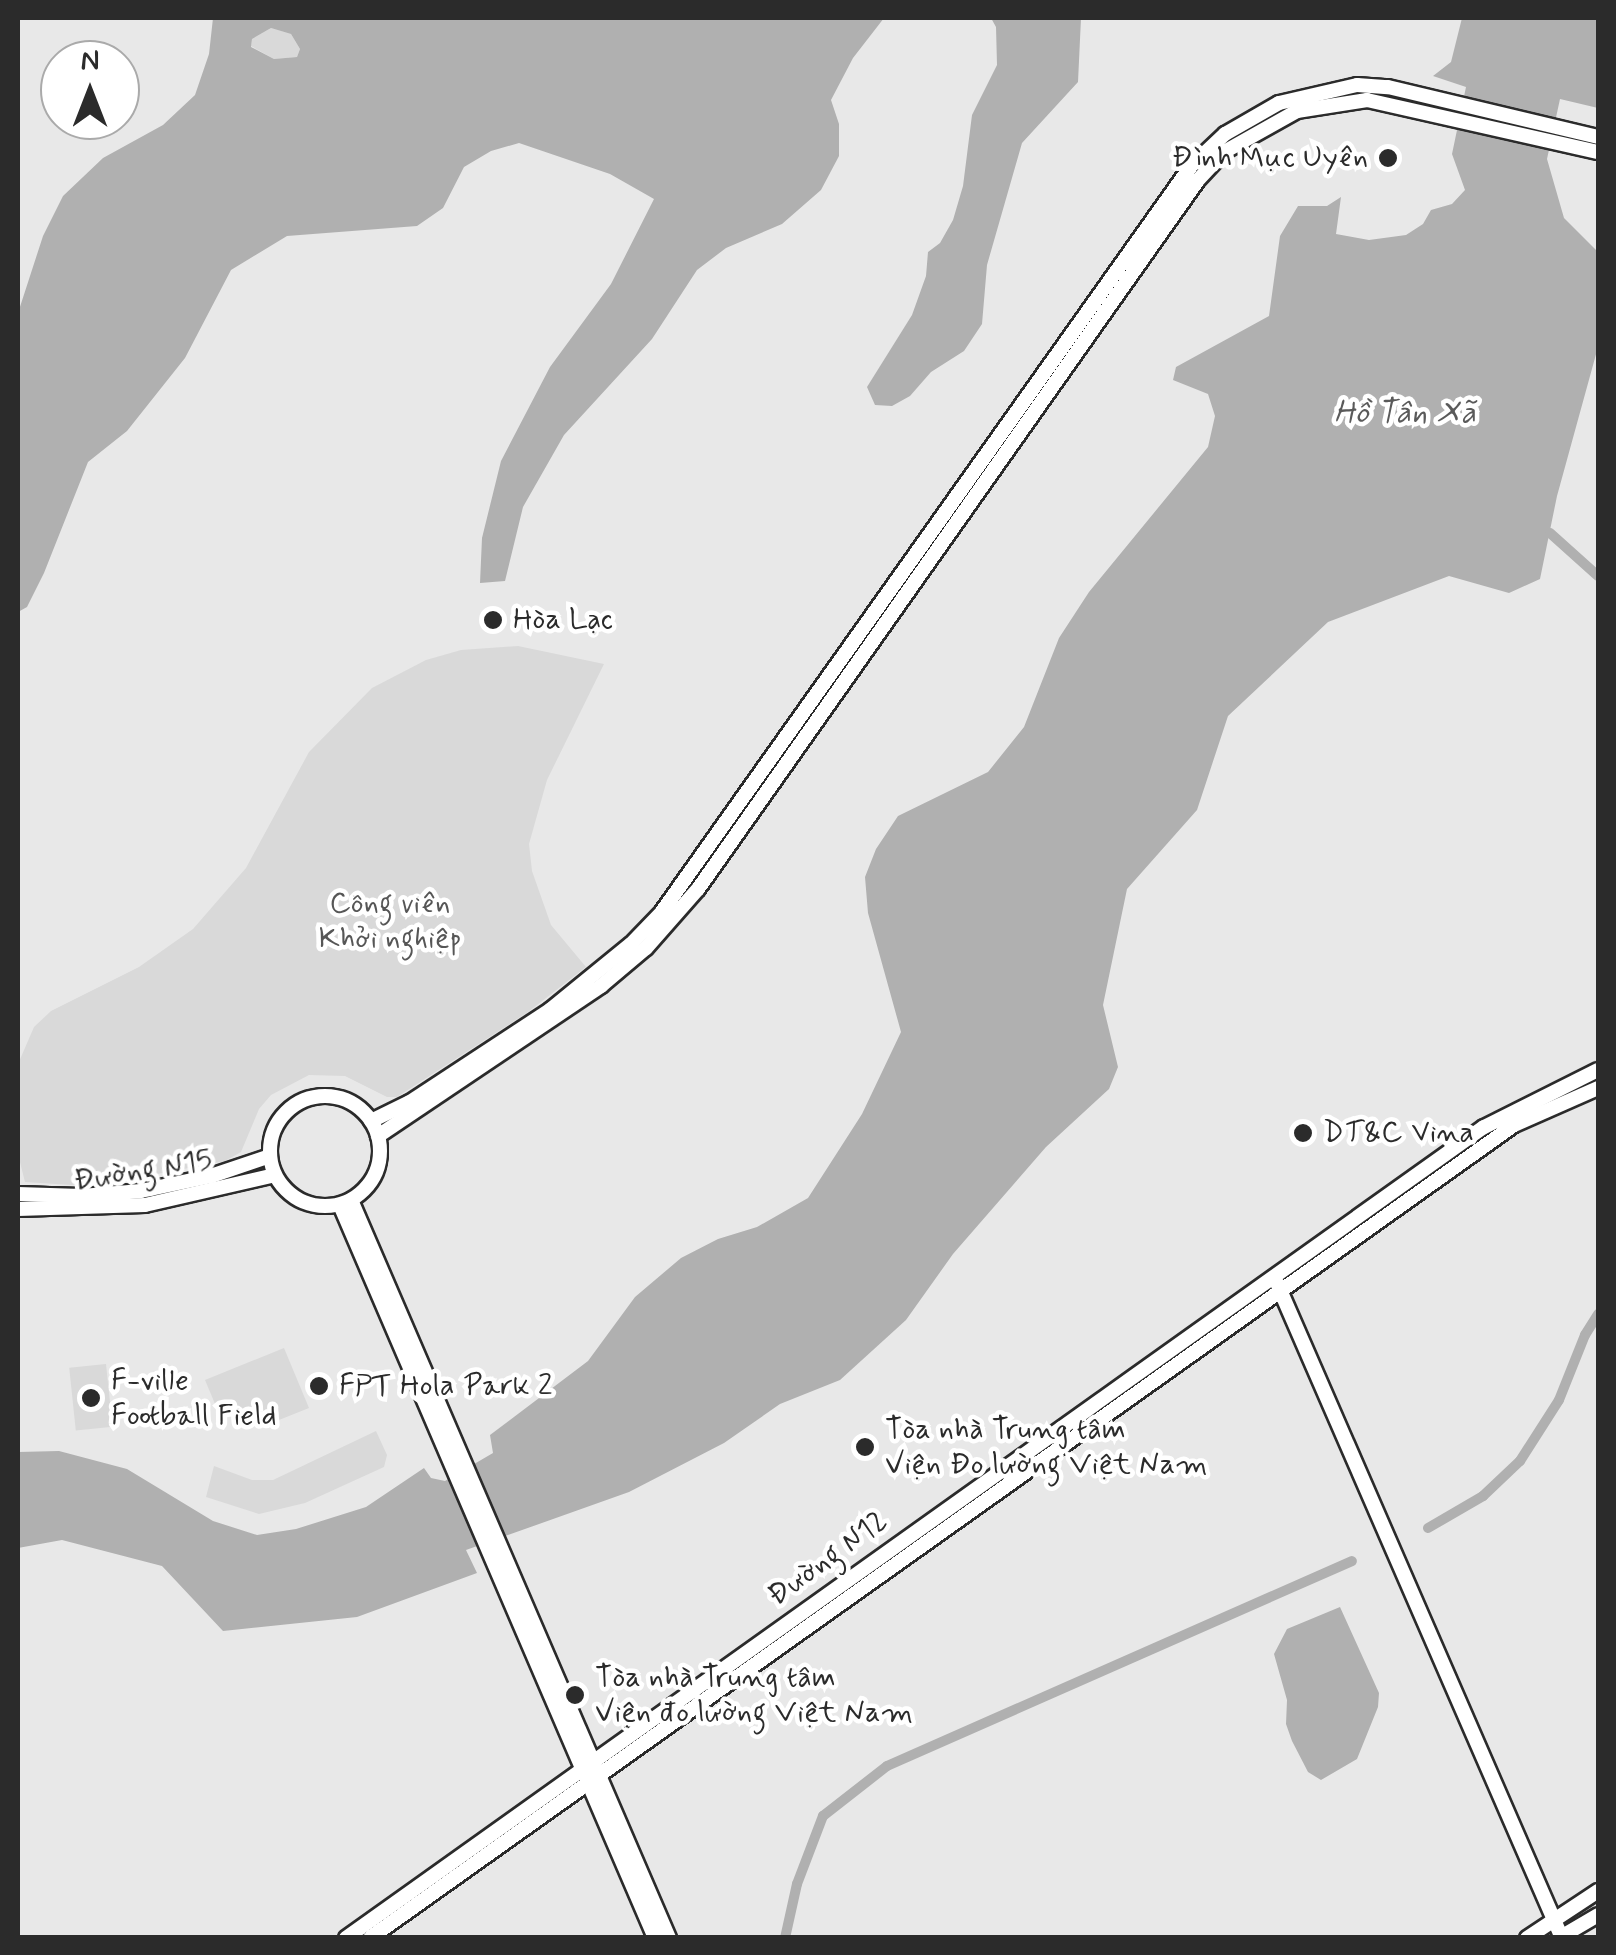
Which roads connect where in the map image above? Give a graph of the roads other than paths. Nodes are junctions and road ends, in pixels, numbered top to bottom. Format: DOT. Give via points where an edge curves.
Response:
graph roads {
  1 [pos="1538,130"];
  2 [pos="1598,138"];
  3 [pos="1598,152"];
  4 [pos="726,837"];
  5 [pos="1598,1070"];
  6 [pos="1598,1088"];
  7 [pos="371,1121"];
  8 [pos="378,1136"];
  9 [pos="270,1156"];
  10 [pos="275,1175"];
  11 [pos="18,1194"];
  12 [pos="346,1202"];
  13 [pos="18,1210"];
  14 [pos="1277,1282"];
  15 [pos="590,1769"];
  16 [pos="1598,1892"];
  17 [pos="1598,1916"];
  18 [pos="1554,1920"];
  19 [pos="1561,1937"];
  20 [pos="346,1938"];
  21 [pos="370,1938"];
  22 [pos="655,1938"];
  23 [pos="669,1938"];
  24 [pos="1527,1938"];
  1 -- 2 [label="street"];
  1 -- 3 [label="street"];
  1 -- 4 [label="street" via="1342,94 1246,136 1198,180"];
  4 -- 7 [label="street" via="661,913 584,984 410,1102"];
  4 -- 8 [label="street" via="698,889 646,948 601,986"];
  5 -- 14 [label="street, Đường N12" via="1484,1127"];
  6 -- 14 [label="street, Đường N12" via="1514,1125"];
  7 -- 8 [label="street"];
  7 -- 9 [label="street" via="342,1099 305,1100 276,1125"];
  8 -- 12 [label="street" via="377,1171"];
  9 -- 10 [label="street"];
  9 -- 11 [label="street, Đường N15" via="141,1191"];
  10 -- 12 [label="street" via="305,1203"];
  10 -- 13 [label="street, Đường N15" via="146,1205"];
  12 -- 15 [label="street"];
  14 -- 15 [label="street, Đường N12"];
  14 -- 18 [label="street"];
  15 -- 20 [label="street, Đường N12"];
  15 -- 21 [label="street, Đường N12"];
  15 -- 22 [label="street"];
  15 -- 23 [label="street"];
  16 -- 18 [label="street"];
  17 -- 19 [label="street"];
  18 -- 19 [label="street"];
  18 -- 24 [label="street"];
}
